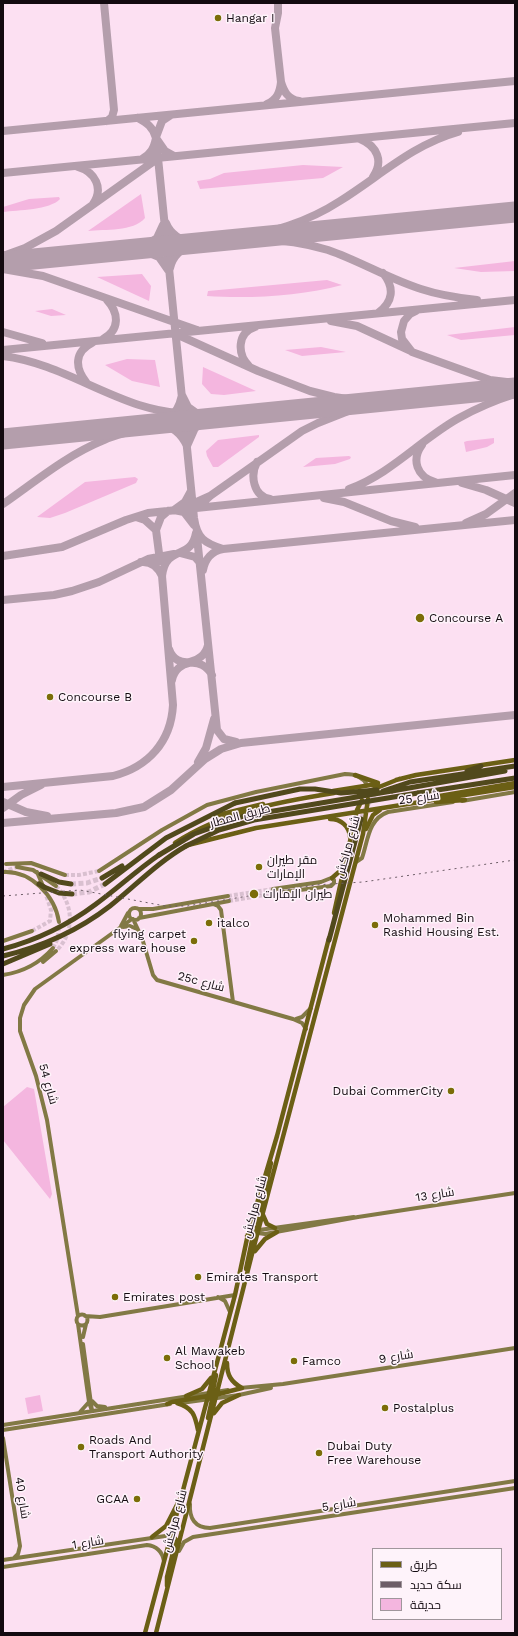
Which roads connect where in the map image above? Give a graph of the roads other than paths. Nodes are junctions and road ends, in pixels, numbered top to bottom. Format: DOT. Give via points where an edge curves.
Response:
graph roads {
  1 [pos="515,760"];
  2 [pos="481,766"];
  3 [pos="515,768"];
  4 [pos="355,775"];
  5 [pos="515,778"];
  6 [pos="398,779"];
  7 [pos="422,780"];
  8 [pos="380,783"];
  9 [pos="515,783"];
  10 [pos="367,786"];
  11 [pos="515,786"];
  12 [pos="383,791"];
  13 [pos="392,791"];
  14 [pos="515,792"];
  15 [pos="368,793"];
  16 [pos="320,795"];
  17 [pos="364,798"];
  18 [pos="465,800"];
  19 [pos="424,801"];
  20 [pos="416,802"];
  21 [pos="268,805"];
  22 [pos="359,806"];
  23 [pos="368,808"];
  24 [pos="386,808"];
  25 [pos="357,813"];
  26 [pos="316,819"];
  27 [pos="361,819"];
  28 [pos="192,824"];
  29 [pos="285,824"];
  30 [pos="363,834"];
  31 [pos="186,846"];
  32 [pos="346,851"];
  33 [pos="159,855"];
  34 [pos="21,862"];
  35 [pos="356,862"];
  36 [pos="6,864"];
  37 [pos="17,867"];
  38 [pos="25,868"];
  39 [pos="99,871"];
  40 [pos="3,872"];
  41 [pos="39,873"];
  42 [pos="65,875"];
  43 [pos="332,878"];
  44 [pos="103,881"];
  45 [pos="341,881"];
  46 [pos="37,882"];
  47 [pos="71,884"];
  48 [pos="56,886"];
  49 [pos="44,889"];
  50 [pos="273,889"];
  51 [pos="276,893"];
  52 [pos="72,894"];
  53 [pos="228,896"];
  54 [pos="229,901"];
  55 [pos="213,904"];
  56 [pos="139,909"];
  57 [pos="129,912"];
  58 [pos="139,918"];
  59 [pos="133,919"];
  60 [pos="59,922"];
  61 [pos="120,928"];
  62 [pos="138,929"];
  63 [pos="32,931"];
  64 [pos="68,932"];
  65 [pos="329,940"];
  66 [pos="3,941"];
  67 [pos="3,949"];
  68 [pos="54,949"];
  69 [pos="3,956"];
  70 [pos="3,964"];
  71 [pos="3,975"];
  72 [pos="232,990"];
  73 [pos="222,999"];
  74 [pos="233,1002"];
  75 [pos="311,1008"];
  76 [pos="293,1019"];
  77 [pos="306,1029"];
  78 [pos="270,1159"];
  79 [pos="515,1193"];
  80 [pos="263,1214"];
  81 [pos="358,1217"];
  82 [pos="275,1228"];
  83 [pos="258,1231"];
  84 [pos="277,1232"];
  85 [pos="248,1235"];
  86 [pos="252,1254"];
  87 [pos="247,1275"];
  88 [pos="75,1293"];
  89 [pos="235,1295"];
  90 [pos="217,1297"];
  91 [pos="230,1312"];
  92 [pos="84,1315"];
  93 [pos="78,1316"];
  94 [pos="100,1317"];
  95 [pos="78,1324"];
  96 [pos="86,1324"];
  97 [pos="515,1348"];
  98 [pos="219,1352"];
  99 [pos="227,1358"];
  100 [pos="214,1373"];
  101 [pos="281,1385"];
  102 [pos="242,1388"];
  103 [pos="213,1395"];
  104 [pos="239,1395"];
  105 [pos="186,1396"];
  106 [pos="90,1402"];
  107 [pos="177,1403"];
  108 [pos="167,1404"];
  109 [pos="109,1408"];
  110 [pos="92,1411"];
  111 [pos="79,1413"];
  112 [pos="97,1416"];
  113 [pos="212,1416"];
  114 [pos="40,1419"];
  115 [pos="47,1423"];
  116 [pos="3,1425"];
  117 [pos="3,1429"];
  118 [pos="11,1429"];
  119 [pos="199,1432"];
  120 [pos="208,1432"];
  121 [pos="4,1440"];
  122 [pos="515,1481"];
  123 [pos="515,1488"];
  124 [pos="181,1498"];
  125 [pos="190,1499"];
  126 [pos="271,1519"];
  127 [pos="271,1525"];
  128 [pos="172,1535"];
  129 [pos="152,1537"];
  130 [pos="20,1546"];
  131 [pos="176,1556"];
  132 [pos="22,1557"];
  133 [pos="13,1559"];
  134 [pos="3,1560"];
  135 [pos="28,1563"];
  136 [pos="164,1564"];
  137 [pos="3,1567"];
  138 [pos="167,1590"];
  139 [pos="146,1627"];
  140 [pos="145,1633"];
  141 [pos="148,1633"];
  142 [pos="156,1633"];
  1 -- 2 [label="main road"];
  2 -- 6 [label="main road"];
  2 -- 7 [label="highway" via="469,771"];
  3 -- 7 [label="highway"];
  3 -- 13 [label="highway, طريق المطار"];
  4 -- 8 [label="main road"];
  4 -- 10 [label="street"];
  4 -- 39 [label="street" via="343,774 211,803"];
  5 -- 31 [label="highway, طريق المطار, bridge" via="254,820 219,830"];
  6 -- 8 [label="main road"];
  6 -- 15 [label="main road"];
  7 -- 12 [label="highway"];
  8 -- 10 [label="main road"];
  9 -- 20 [label="main road" via="436,796"];
  10 -- 15 [label="main road, شارع مراكش"];
  10 -- 16 [label="main road"];
  11 -- 19 [label="main road"];
  13 -- 28 [label="highway, bridge" via="341,794 300,789 236,803"];
  13 -- 33 [label="highway, طريق المطار, bridge" via="244,816 199,832"];
  14 -- 18 [label="street, شارع 25"];
  15 -- 17 [label="main road"];
  15 -- 23 [label="main road, شارع مراكش"];
  16 -- 17 [label="main road" via="352,790"];
  16 -- 21 [label="main road"];
  17 -- 22 [label="main road"];
  17 -- 23 [label="main road"];
  18 -- 19 [label="main road"];
  18 -- 35 [label="street, شارع 25" via="384,814 377,818 372,826 362,858"];
  19 -- 20 [label="main road"];
  20 -- 24 [label="main road"];
  21 -- 28 [label="main road" via="258,804 236,809"];
  21 -- 33 [label="main road" via="204,826"];
  22 -- 25 [label="main road"];
  22 -- 29 [label="main road" via="348,812"];
  23 -- 24 [label="main road"];
  23 -- 25 [label="main road"];
  23 -- 30 [label="main road, شارع مراكش"];
  24 -- 30 [label="main road" via="373,815"];
  25 -- 26 [label="main road"];
  25 -- 45 [label="main road"];
  26 -- 29 [label="main road"];
  26 -- 32 [label="main road" via="335,819 345,825 350,835"];
  27 -- 65 [label="highway"];
  28 -- 44 [label="highway" via="156,844"];
  29 -- 31 [label="main road" via="240,831"];
  30 -- 35 [label="main road, شارع مراكش"];
  31 -- 64 [label="highway, طريق المطار" via="160,863 101,912"];
  32 -- 43 [label="main road" via="340,871"];
  32 -- 45 [label="main road"];
  33 -- 67 [label="highway, طريق المطار" via="74,919 41,936"];
  34 -- 36 [label="street"];
  34 -- 38 [label="street"];
  34 -- 42 [label="street"];
  35 -- 80 [label="main road, شارع مراكش"];
  37 -- 38 [label="street"];
  38 -- 41 [label="street"];
  40 -- 46 [label="street" via="20,874"];
  41 -- 47 [label="highway" via="59,882"];
  41 -- 48 [label="street"];
  41 -- 49 [label="street"];
  43 -- 50 [label="street"];
  43 -- 51 [label="street" via="335,882 330,886"];
  45 -- 65 [label="main road, شارع مراكش"];
  46 -- 49 [label="highway, bridge"];
  46 -- 60 [label="street" via="53,904"];
  49 -- 52 [label="highway"];
  53 -- 56 [label="street"];
  54 -- 55 [label="street"];
  55 -- 58 [label="street"];
  55 -- 72 [label="street" via="221,910"];
  56 -- 57 [label="street" via="133,908"];
  56 -- 58 [label="street"];
  57 -- 59 [label="street"];
  57 -- 61 [label="street, شارع 54"];
  58 -- 59 [label="street"];
  58 -- 62 [label="street, 25c شارع"];
  59 -- 61 [label="street, شارع 54"];
  59 -- 62 [label="street, 25c شارع"];
  61 -- 62 [label="street" via="130,926"];
  61 -- 88 [label="street, شارع 54" via="35,989 26,1001 20,1018 22,1037 36,1076 47,1120"];
  62 -- 73 [label="street, 25c شارع" via="153,975 158,980"];
  63 -- 66 [label="street"];
  64 -- 69 [label="highway, طريق المطار"];
  64 -- 70 [label="highway"];
  65 -- 75 [label="main road, شارع مراكش"];
  68 -- 71 [label="street" via="37,963"];
  72 -- 73 [label="street"];
  72 -- 74 [label="street"];
  73 -- 74 [label="street, 25c شارع"];
  74 -- 76 [label="street, 25c شارع"];
  75 -- 76 [label="street" via="302,1018"];
  75 -- 77 [label="main road, شارع مراكش"];
  76 -- 77 [label="street, 25c شارع"];
  77 -- 78 [label="main road, شارع مراكش"];
  78 -- 83 [label="main road" via="256,1225"];
  78 -- 85 [label="main road, شارع مراكش"];
  79 -- 81 [label="street, شارع 13"];
  80 -- 82 [label="main road" via="267,1224"];
  80 -- 83 [label="main road, شارع مراكش"];
  81 -- 82 [label="street, شارع 13"];
  81 -- 84 [label="street, شارع 13"];
  82 -- 83 [label="street, شارع 13"];
  83 -- 84 [label="street, شارع 13" via="265,1234"];
  83 -- 85 [label="street, شارع 13"];
  83 -- 86 [label="main road, شارع مراكش"];
  84 -- 86 [label="main road" via="265,1239"];
  85 -- 87 [label="main road" via="253,1236 246,1267"];
  85 -- 89 [label="main road, شارع مراكش"];
  86 -- 87 [label="main road, شارع مراكش"];
  87 -- 99 [label="main road, شارع مراكش"];
  88 -- 92 [label="street, شارع 54" via="79,1309"];
  88 -- 93 [label="street, شارع 54"];
  89 -- 90 [label="street"];
  89 -- 91 [label="main road, شارع مراكش"];
  90 -- 91 [label="street" via="226,1301"];
  90 -- 94 [label="street"];
  91 -- 98 [label="main road, شارع مراكش"];
  92 -- 93 [label="street"];
  92 -- 94 [label="street"];
  92 -- 96 [label="street"];
  93 -- 95 [label="street"];
  94 -- 96 [label="street"];
  95 -- 96 [label="street"];
  95 -- 106 [label="street"];
  96 -- 106 [label="street" via="82,1338"];
  97 -- 101 [label="street, شارع 9"];
  98 -- 100 [label="main road, شارع مراكش"];
  98 -- 103 [label="main road" via="220,1361"];
  99 -- 102 [label="main road" via="229,1376"];
  99 -- 103 [label="main road, شارع مراكش"];
  100 -- 103 [label="main road, شارع مراكش"];
  100 -- 105 [label="main road" via="204,1387"];
  101 -- 102 [label="street, شارع 9"];
  101 -- 104 [label="street, شارع 9"];
  102 -- 103 [label="main road"];
  103 -- 104 [label="street, شارع 9"];
  103 -- 105 [label="street"];
  103 -- 107 [label="street"];
  103 -- 108 [label="main road"];
  103 -- 113 [label="main road, شارع مراكش"];
  103 -- 119 [label="main road, شارع مراكش"];
  103 -- 120 [label="main road" via="207,1423"];
  104 -- 113 [label="main road" via="222,1402"];
  105 -- 109 [label="street"];
  106 -- 109 [label="street"];
  106 -- 110 [label="street"];
  106 -- 111 [label="street"];
  107 -- 108 [label="street"];
  107 -- 119 [label="main road" via="192,1411"];
  108 -- 112 [label="street"];
  109 -- 110 [label="street"];
  110 -- 111 [label="street"];
  110 -- 112 [label="street"];
  110 -- 115 [label="street" via="87,1415"];
  111 -- 114 [label="street"];
  112 -- 115 [label="street"];
  113 -- 120 [label="main road, شارع مراكش"];
  114 -- 116 [label="street"];
  114 -- 117 [label="street" via="9,1425"];
  115 -- 118 [label="street"];
  117 -- 118 [label="street"];
  118 -- 121 [label="street" via="5,1434"];
  119 -- 124 [label="main road, شارع مراكش"];
  120 -- 125 [label="main road, شارع مراكش"];
  121 -- 130 [label="street, شارع 40"];
  122 -- 126 [label="street, شارع 5"];
  123 -- 127 [label="street, شارع 5"];
  124 -- 128 [label="main road, شارع مراكش"];
  124 -- 129 [label="main road" via="166,1526"];
  125 -- 126 [label="street, شارع 5" via="191,1516 200,1527 210,1528"];
  125 -- 131 [label="main road, شارع مراكش"];
  126 -- 127 [label="street"];
  127 -- 131 [label="street, شارع 5" via="193,1537 181,1545"];
  128 -- 129 [label="street, شارع 1"];
  128 -- 136 [label="main road, شارع مراكش"];
  128 -- 138 [label="main road" via="176,1540 167,1577"];
  129 -- 132 [label="street, شارع 1"];
  130 -- 132 [label="street, شارع 40"];
  130 -- 133 [label="street" via="18,1554"];
  131 -- 138 [label="main road, شارع مراكش"];
  132 -- 133 [label="street, شارع 1"];
  132 -- 135 [label="street"];
  133 -- 134 [label="street, شارع 1"];
  135 -- 136 [label="street, شارع 1" via="147,1545 154,1546 160,1551"];
  135 -- 137 [label="street, شارع 1"];
  136 -- 139 [label="main road, شارع مراكش"];
  138 -- 142 [label="main road, شارع مراكش"];
  139 -- 140 [label="main road, شارع مراكش"];
  139 -- 141 [label="main road"];
}
